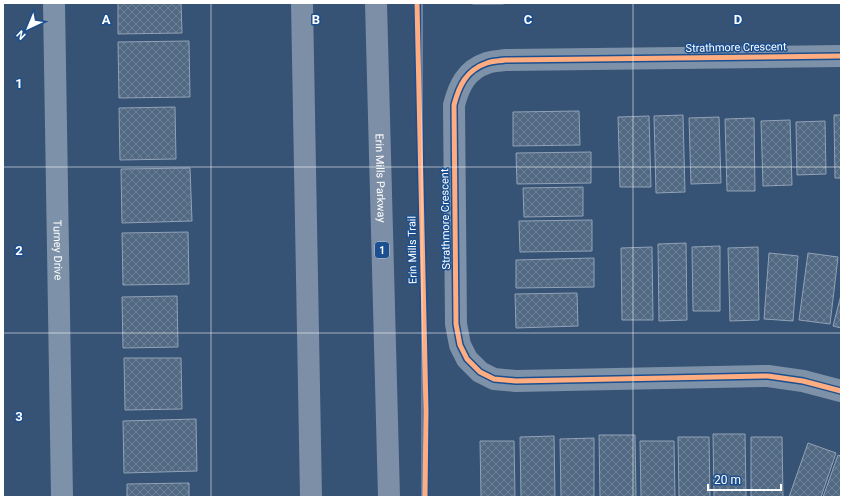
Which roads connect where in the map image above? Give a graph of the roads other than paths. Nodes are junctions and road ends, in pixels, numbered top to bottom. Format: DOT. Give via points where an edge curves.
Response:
graph roads {
  1 [pos="54,3"];
  2 [pos="302,3"];
  3 [pos="376,3"];
  4 [pos="841,56"];
  5 [pos="841,392"];
  6 [pos="62,497"];
  7 [pos="311,497"];
  8 [pos="389,497"];
  1 -- 6 [label="street, Turney Drive"];
  2 -- 7 [label="main road"];
  3 -- 8 [label="main road, Erin Mills Parkway / 1"];
  4 -- 5 [label="street, Strathmore Crescent" via="488,62 464,79 454,105 456,324 460,345 467,359 480,372 494,379 516,381 768,376 803,381"];
}
